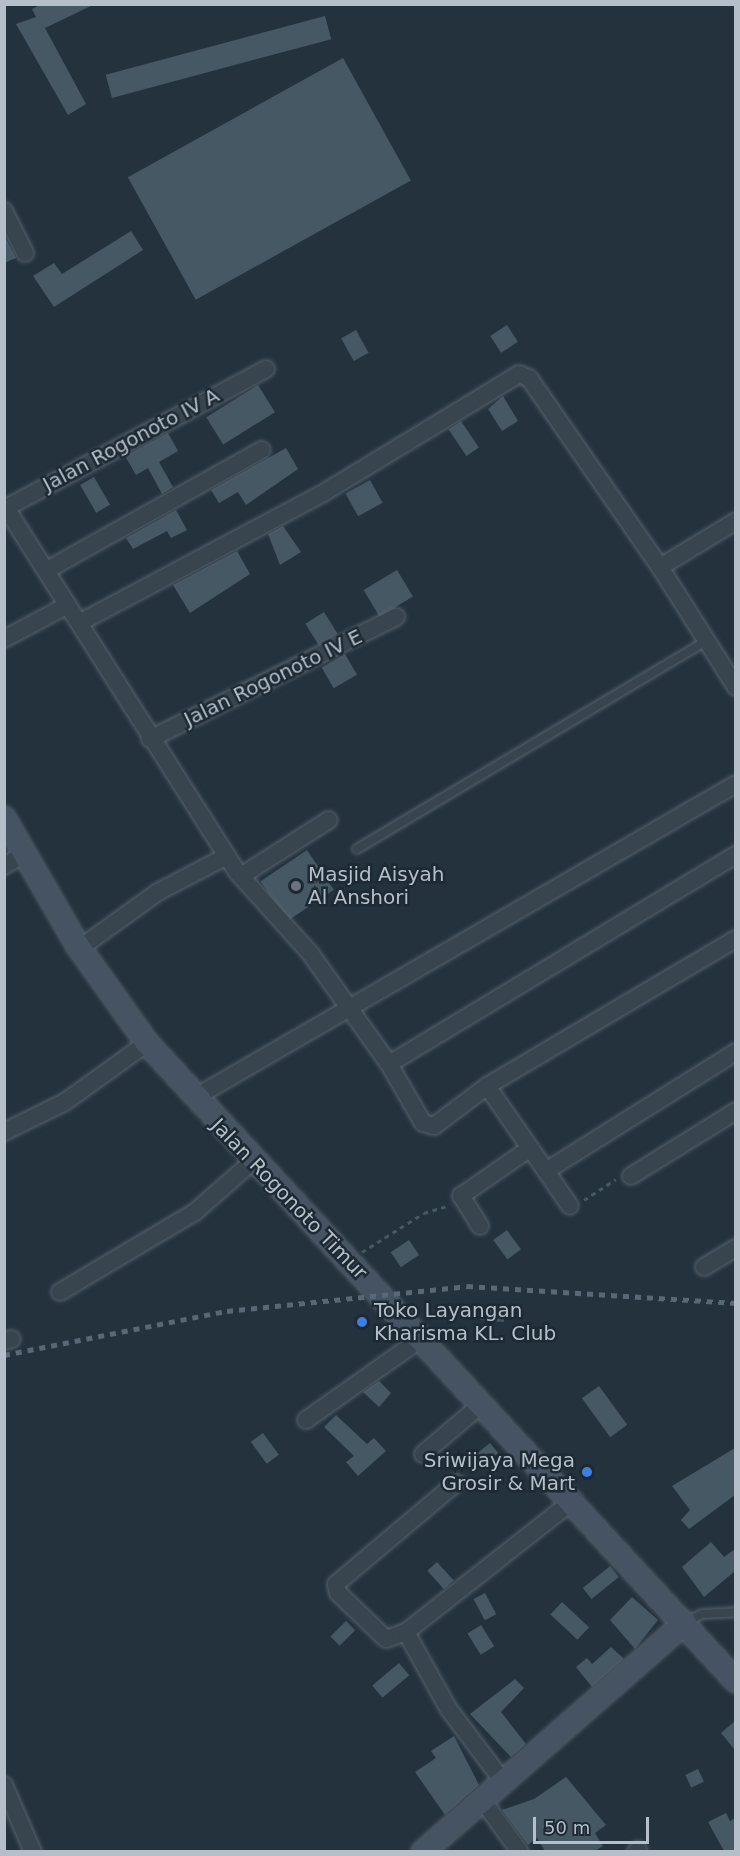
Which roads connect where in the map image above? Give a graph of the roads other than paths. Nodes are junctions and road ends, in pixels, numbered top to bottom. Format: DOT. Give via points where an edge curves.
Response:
graph roads {
  1 [pos="4,211"];
  2 [pos="25,253"];
  3 [pos="266,369"];
  4 [pos="262,450"];
  5 [pos="735,521"];
  6 [pos="660,567"];
  7 [pos="46,570"];
  8 [pos="68,605"];
  9 [pos="396,618"];
  10 [pos="79,623"];
  11 [pos="4,639"];
  12 [pos="706,641"];
  13 [pos="735,687"];
  14 [pos="150,740"];
  15 [pos="735,784"];
  16 [pos="4,818"];
  17 [pos="329,820"];
  18 [pos="357,849"];
  19 [pos="24,854"];
  20 [pos="735,855"];
  21 [pos="227,856"];
  22 [pos="4,866"];
  23 [pos="240,876"];
  24 [pos="735,939"];
  25 [pos="80,948"];
  26 [pos="352,1006"];
  27 [pos="147,1043"];
  28 [pos="735,1052"];
  29 [pos="388,1064"];
  30 [pos="487,1086"];
  31 [pos="194,1098"];
  32 [pos="735,1111"];
  33 [pos="4,1132"];
  34 [pos="529,1149"];
  35 [pos="252,1162"];
  36 [pos="546,1170"];
  37 [pos="631,1176"];
  38 [pos="570,1206"];
  39 [pos="480,1226"];
  40 [pos="735,1248"];
  41 [pos="704,1267"];
  42 [pos="60,1292"];
  43 [pos="422,1338"];
  44 [pos="483,1403"];
  45 [pos="306,1420"];
  46 [pos="423,1454"];
  47 [pos="456,1483"];
  48 [pos="574,1500"];
  49 [pos="735,1612"];
  50 [pos="685,1623"];
  51 [pos="406,1632"];
  52 [pos="735,1681"];
  53 [pos="505,1784"];
  54 [pos="4,1785"];
  55 [pos="483,1801"];
  56 [pos="33,1851"];
  57 [pos="423,1851"];
  58 [pos="520,1851"];
  1 -- 2 [label="street"];
  3 -- 7 [label="street, Jalan Rogonoto IV A" via="10,503 6,508 10,516"];
  4 -- 7 [label="street"];
  5 -- 6 [label="street"];
  6 -- 10 [label="street" via="528,378 519,374 325,492"];
  6 -- 12 [label="street"];
  7 -- 8 [label="street"];
  8 -- 10 [label="street"];
  8 -- 11 [label="street"];
  9 -- 14 [label="street, Jalan Rogonoto IV E"];
  10 -- 14 [label="street"];
  12 -- 13 [label="street"];
  12 -- 18 [label="lane"];
  14 -- 21 [label="street"];
  15 -- 26 [label="street"];
  16 -- 19 [label="main road, Jalan Rogonoto Timur"];
  17 -- 23 [label="street"];
  19 -- 22 [label="street"];
  19 -- 25 [label="main road, Jalan Rogonoto Timur"];
  20 -- 29 [label="street"];
  21 -- 23 [label="street"];
  21 -- 25 [label="street" via="158,892"];
  23 -- 26 [label="street"];
  24 -- 30 [label="street"];
  25 -- 27 [label="main road, Jalan Rogonoto Timur"];
  26 -- 29 [label="street"];
  26 -- 31 [label="street"];
  27 -- 31 [label="main road, Jalan Rogonoto Timur"];
  27 -- 33 [label="street" via="65,1102"];
  28 -- 36 [label="street"];
  29 -- 30 [label="street" via="428,1127"];
  30 -- 34 [label="street"];
  31 -- 35 [label="main road, Jalan Rogonoto Timur"];
  32 -- 37 [label="street"];
  34 -- 36 [label="street"];
  34 -- 39 [label="street" via="461,1196"];
  35 -- 42 [label="street" via="195,1212"];
  35 -- 43 [label="main road, Jalan Rogonoto Timur"];
  36 -- 38 [label="street"];
  40 -- 41 [label="street"];
  43 -- 44 [label="main road, Jalan Rogonoto Timur"];
  43 -- 45 [label="street"];
  44 -- 46 [label="street"];
  44 -- 48 [label="main road, Jalan Rogonoto Timur"];
  47 -- 51 [label="street" via="336,1584 338,1593 386,1639"];
  48 -- 50 [label="main road, Jalan Rogonoto Timur"];
  48 -- 51 [label="street"];
  49 -- 50 [label="lane" via="702,1614"];
  50 -- 52 [label="main road, Jalan Rogonoto Timur"];
  50 -- 53 [label="main road"];
  51 -- 53 [label="street" via="448,1708"];
  53 -- 55 [label="main road"];
  54 -- 56 [label="street"];
  55 -- 57 [label="main road"];
  55 -- 58 [label="street"];
}
